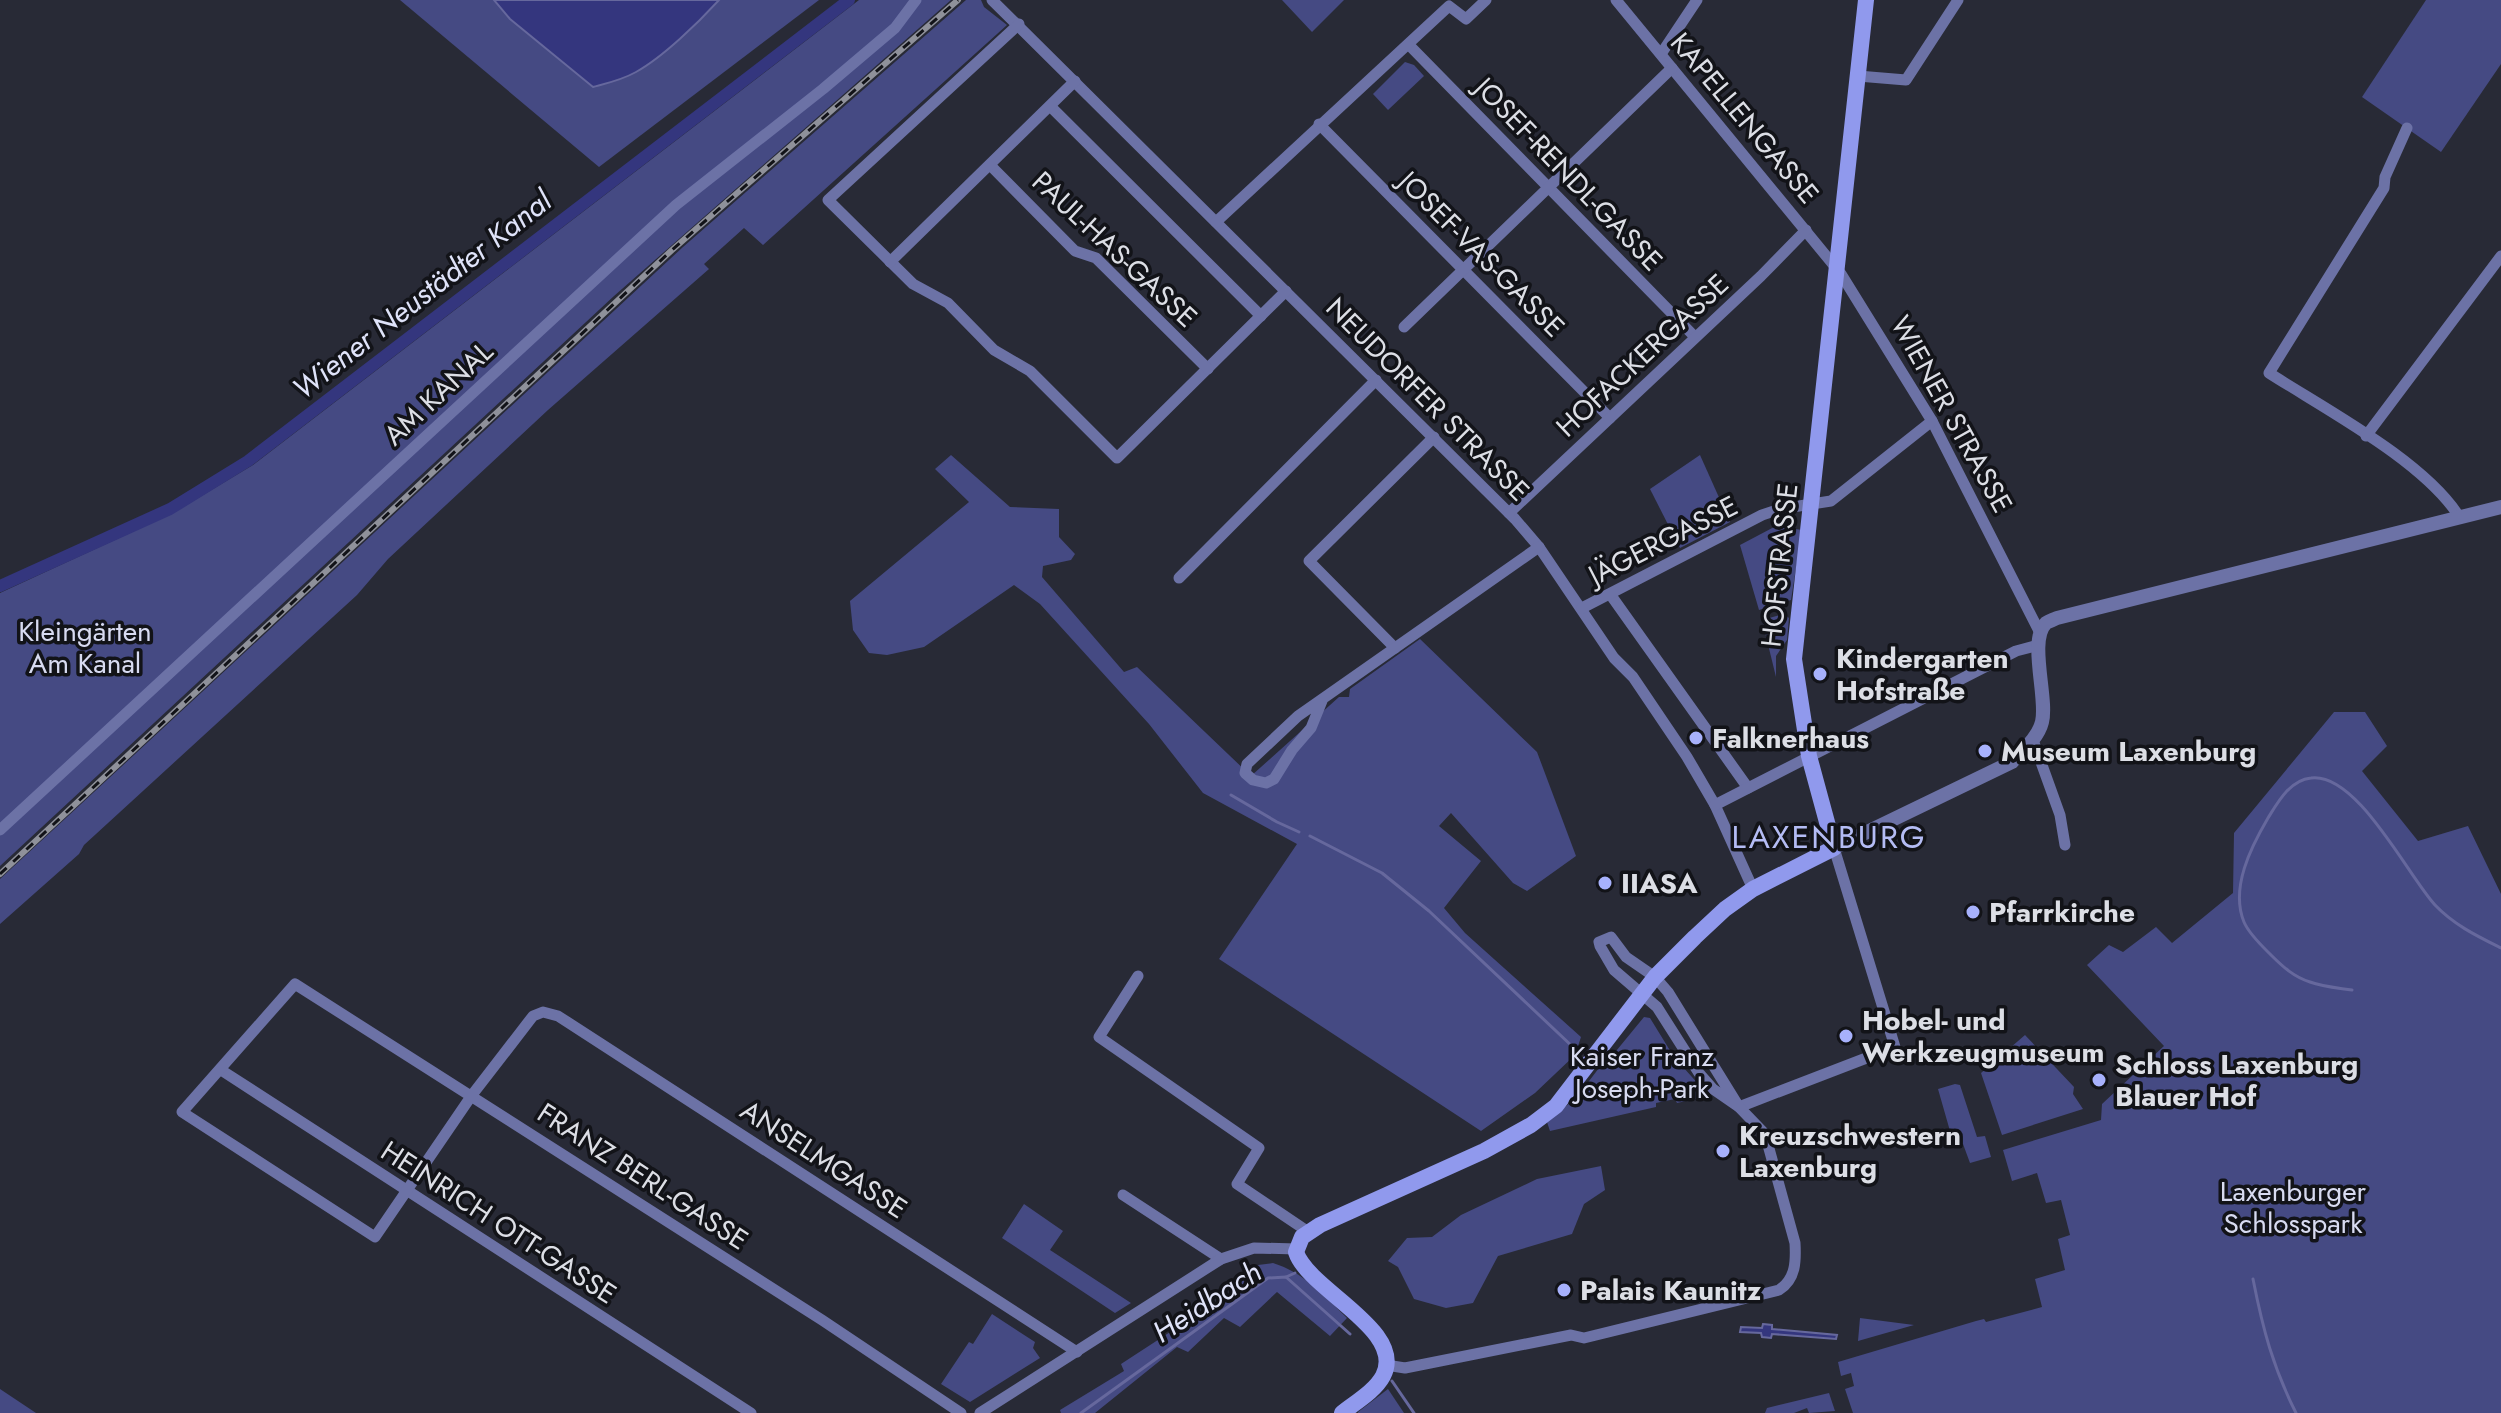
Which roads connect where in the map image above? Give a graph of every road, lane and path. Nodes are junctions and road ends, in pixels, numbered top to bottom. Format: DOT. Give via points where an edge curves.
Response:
graph roads {
  1 [pos="916,0"];
  2 [pos="992,0"];
  3 [pos="1486,0"];
  4 [pos="1616,0"];
  5 [pos="1697,0"];
  6 [pos="1866,0"];
  7 [pos="1958,0"];
  8 [pos="1446,3"];
  9 [pos="1019,24"];
  10 [pos="1409,45"];
  11 [pos="1661,54"];
  12 [pos="1672,68"];
  13 [pos="1858,76"];
  14 [pos="1075,81"];
  15 [pos="1051,107"];
  16 [pos="1319,124"];
  17 [pos="2407,128"];
  18 [pos="990,165"];
  19 [pos="1548,187"];
  20 [pos="1216,222"];
  21 [pos="1806,230"];
  22 [pos="2501,256"];
  23 [pos="890,262"];
  24 [pos="1836,268"];
  25 [pos="1465,270"];
  26 [pos="1286,291"];
  27 [pos="1261,316"];
  28 [pos="1404,327"];
  29 [pos="1695,337"];
  30 [pos="1208,369"];
  31 [pos="1376,380"];
  32 [pos="1610,418"];
  33 [pos="1932,421"];
  34 [pos="2366,436"];
  35 [pos="1434,437"];
  36 [pos="1813,504"];
  37 [pos="2501,507"];
  38 [pos="1509,513"];
  39 [pos="2460,518"];
  40 [pos="1539,547"];
  41 [pos="1179,578"];
  42 [pos="1610,594"];
  43 [pos="1582,608"];
  44 [pos="2039,639"];
  45 [pos="1395,648"];
  46 [pos="1322,701"];
  47 [pos="2033,740"];
  48 [pos="1809,756"];
  49 [pos="1748,788"];
  50 [pos="1715,805"];
  51 [pos="0,830"];
  52 [pos="2065,845"];
  53 [pos="1834,848"];
  54 [pos="1753,889"];
  55 [pos="1138,976"];
  56 [pos="1655,977"];
  57 [pos="1642,995"];
  58 [pos="221,1070"];
  59 [pos="472,1095"];
  60 [pos="1739,1107"];
  61 [pos="406,1192"];
  62 [pos="1123,1195"];
  63 [pos="1307,1231"];
  64 [pos="1297,1249"];
  65 [pos="1221,1259"];
  66 [pos="1077,1352"];
  67 [pos="1386,1365"];
  68 [pos="751,1413"];
  69 [pos="961,1413"];
  70 [pos="980,1413"];
  71 [pos="1342,1413"];
  1 -- 51 [label="street, AM KANAL" via="895,28 676,205"];
  2 -- 9 [label="street, NEUDORFER STRASSE"];
  3 -- 8 [label="street" via="1466,19"];
  4 -- 11 [label="street, KAPELLENGASSE"];
  5 -- 11 [label="street"];
  6 -- 13 [label="main road"];
  7 -- 13 [label="street" via="1906,80"];
  8 -- 10 [label="street"];
  9 -- 14 [label="street, NEUDORFER STRASSE"];
  9 -- 23 [label="street" via="828,200"];
  10 -- 16 [label="street"];
  10 -- 19 [label="street, JOSEF-RENDL-GASSE"];
  11 -- 12 [label="street, KAPELLENGASSE"];
  12 -- 19 [label="street"];
  12 -- 21 [label="street, KAPELLENGASSE"];
  13 -- 24 [label="main road"];
  14 -- 15 [label="street, PAUL-HAS-GASSE"];
  14 -- 20 [label="street, NEUDORFER STRASSE"];
  15 -- 18 [label="street, PAUL-HAS-GASSE"];
  15 -- 27 [label="street"];
  16 -- 20 [label="street"];
  16 -- 25 [label="street, JOSEF-VAS-GASSE"];
  17 -- 34 [label="street" via="2384,188 2269,373"];
  18 -- 23 [label="street, PAUL-HAS-GASSE"];
  18 -- 30 [label="street, PAUL-HAS-GASSE" via="1075,251 1096,258"];
  19 -- 25 [label="street"];
  19 -- 29 [label="street, JOSEF-RENDL-GASSE"];
  20 -- 26 [label="street, NEUDORFER STRASSE"];
  21 -- 24 [label="street, KAPELLENGASSE"];
  21 -- 29 [label="street, HOFACKERGASSE"];
  22 -- 34 [label="street"];
  23 -- 30 [label="street" via="913,284 948,303 994,350 1030,371 1117,458"];
  24 -- 33 [label="street, WIENER STRASSE"];
  24 -- 36 [label="main road, HOFSTRASSE"];
  25 -- 28 [label="street"];
  25 -- 32 [label="street, JOSEF-VAS-GASSE"];
  26 -- 27 [label="street"];
  26 -- 31 [label="street, NEUDORFER STRASSE"];
  27 -- 30 [label="street"];
  29 -- 32 [label="street, HOFACKERGASSE"];
  31 -- 35 [label="street, NEUDORFER STRASSE"];
  31 -- 41 [label="street"];
  32 -- 38 [label="street, HOFACKERGASSE"];
  33 -- 36 [label="street, JÄGERGASSE" via="1831,501"];
  33 -- 44 [label="street, WIENER STRASSE"];
  34 -- 39 [label="street" via="2412,466 2448,498"];
  35 -- 38 [label="street, NEUDORFER STRASSE"];
  35 -- 45 [label="street" via="1309,561"];
  36 -- 42 [label="street, JÄGERGASSE" via="1762,515"];
  36 -- 48 [label="main road, HOFSTRASSE" via="1794,659"];
  37 -- 39 [label="street"];
  38 -- 40 [label="street, NEUDORFER STRASSE"];
  39 -- 44 [label="street" via="2057,618 2046,623"];
  40 -- 43 [label="street, NEUDORFER STRASSE"];
  40 -- 45 [label="street"];
  42 -- 43 [label="street, JÄGERGASSE"];
  42 -- 49 [label="street"];
  43 -- 50 [label="street, NEUDORFER STRASSE" via="1617,662 1640,686"];
  44 -- 47 [label="street, WIENER STRASSE" via="2042,723"];
  44 -- 48 [label="street"];
  45 -- 46 [label="street"];
  46 -- 46 [label="street" via="1311,728 1274,779 1266,783 1245,773 1247,764 1298,716"];
  47 -- 52 [label="street"];
  47 -- 53 [label="street" via="2012,762"];
  48 -- 49 [label="street"];
  48 -- 53 [label="main road, HOFSTRASSE"];
  49 -- 50 [label="street"];
  50 -- 54 [label="street, NEUDORFER STRASSE"];
  53 -- 54 [label="main road"];
  53 -- 60 [label="street, HOFSTRASSE" via="1895,1047"];
  54 -- 56 [label="main road"];
  55 -- 63 [label="street" via="1099,1037 1259,1148 1237,1184"];
  56 -- 57 [label="main road"];
  56 -- 57 [label="street" via="1626,957 1611,937 1599,942 1609,965"];
  56 -- 60 [label="street"];
  57 -- 60 [label="street" via="1657,1007 1699,1073"];
  57 -- 63 [label="main road" via="1556,1106 1531,1125"];
  58 -- 59 [label="street, FRANZ BERL-GASSE" via="295,984"];
  58 -- 61 [label="street, HEINRICH OTT-GASSE"];
  58 -- 61 [label="street" via="182,1112 375,1237"];
  59 -- 61 [label="street"];
  59 -- 66 [label="street, ANSELMGASSE" via="533,1016 558,1016"];
  59 -- 69 [label="street, FRANZ BERL-GASSE"];
  60 -- 67 [label="street" via="1765,1134 1795,1243 1792,1279 1779,1290 1584,1338 1571,1335 1405,1368"];
  61 -- 68 [label="street, HEINRICH OTT-GASSE"];
  62 -- 65 [label="street"];
  63 -- 64 [label="main road"];
  64 -- 65 [label="street" via="1254,1248"];
  64 -- 67 [label="main road" via="1303,1267 1380,1340"];
  65 -- 66 [label="street"];
  66 -- 70 [label="street"];
  67 -- 71 [label="main road" via="1375,1387"];
}
